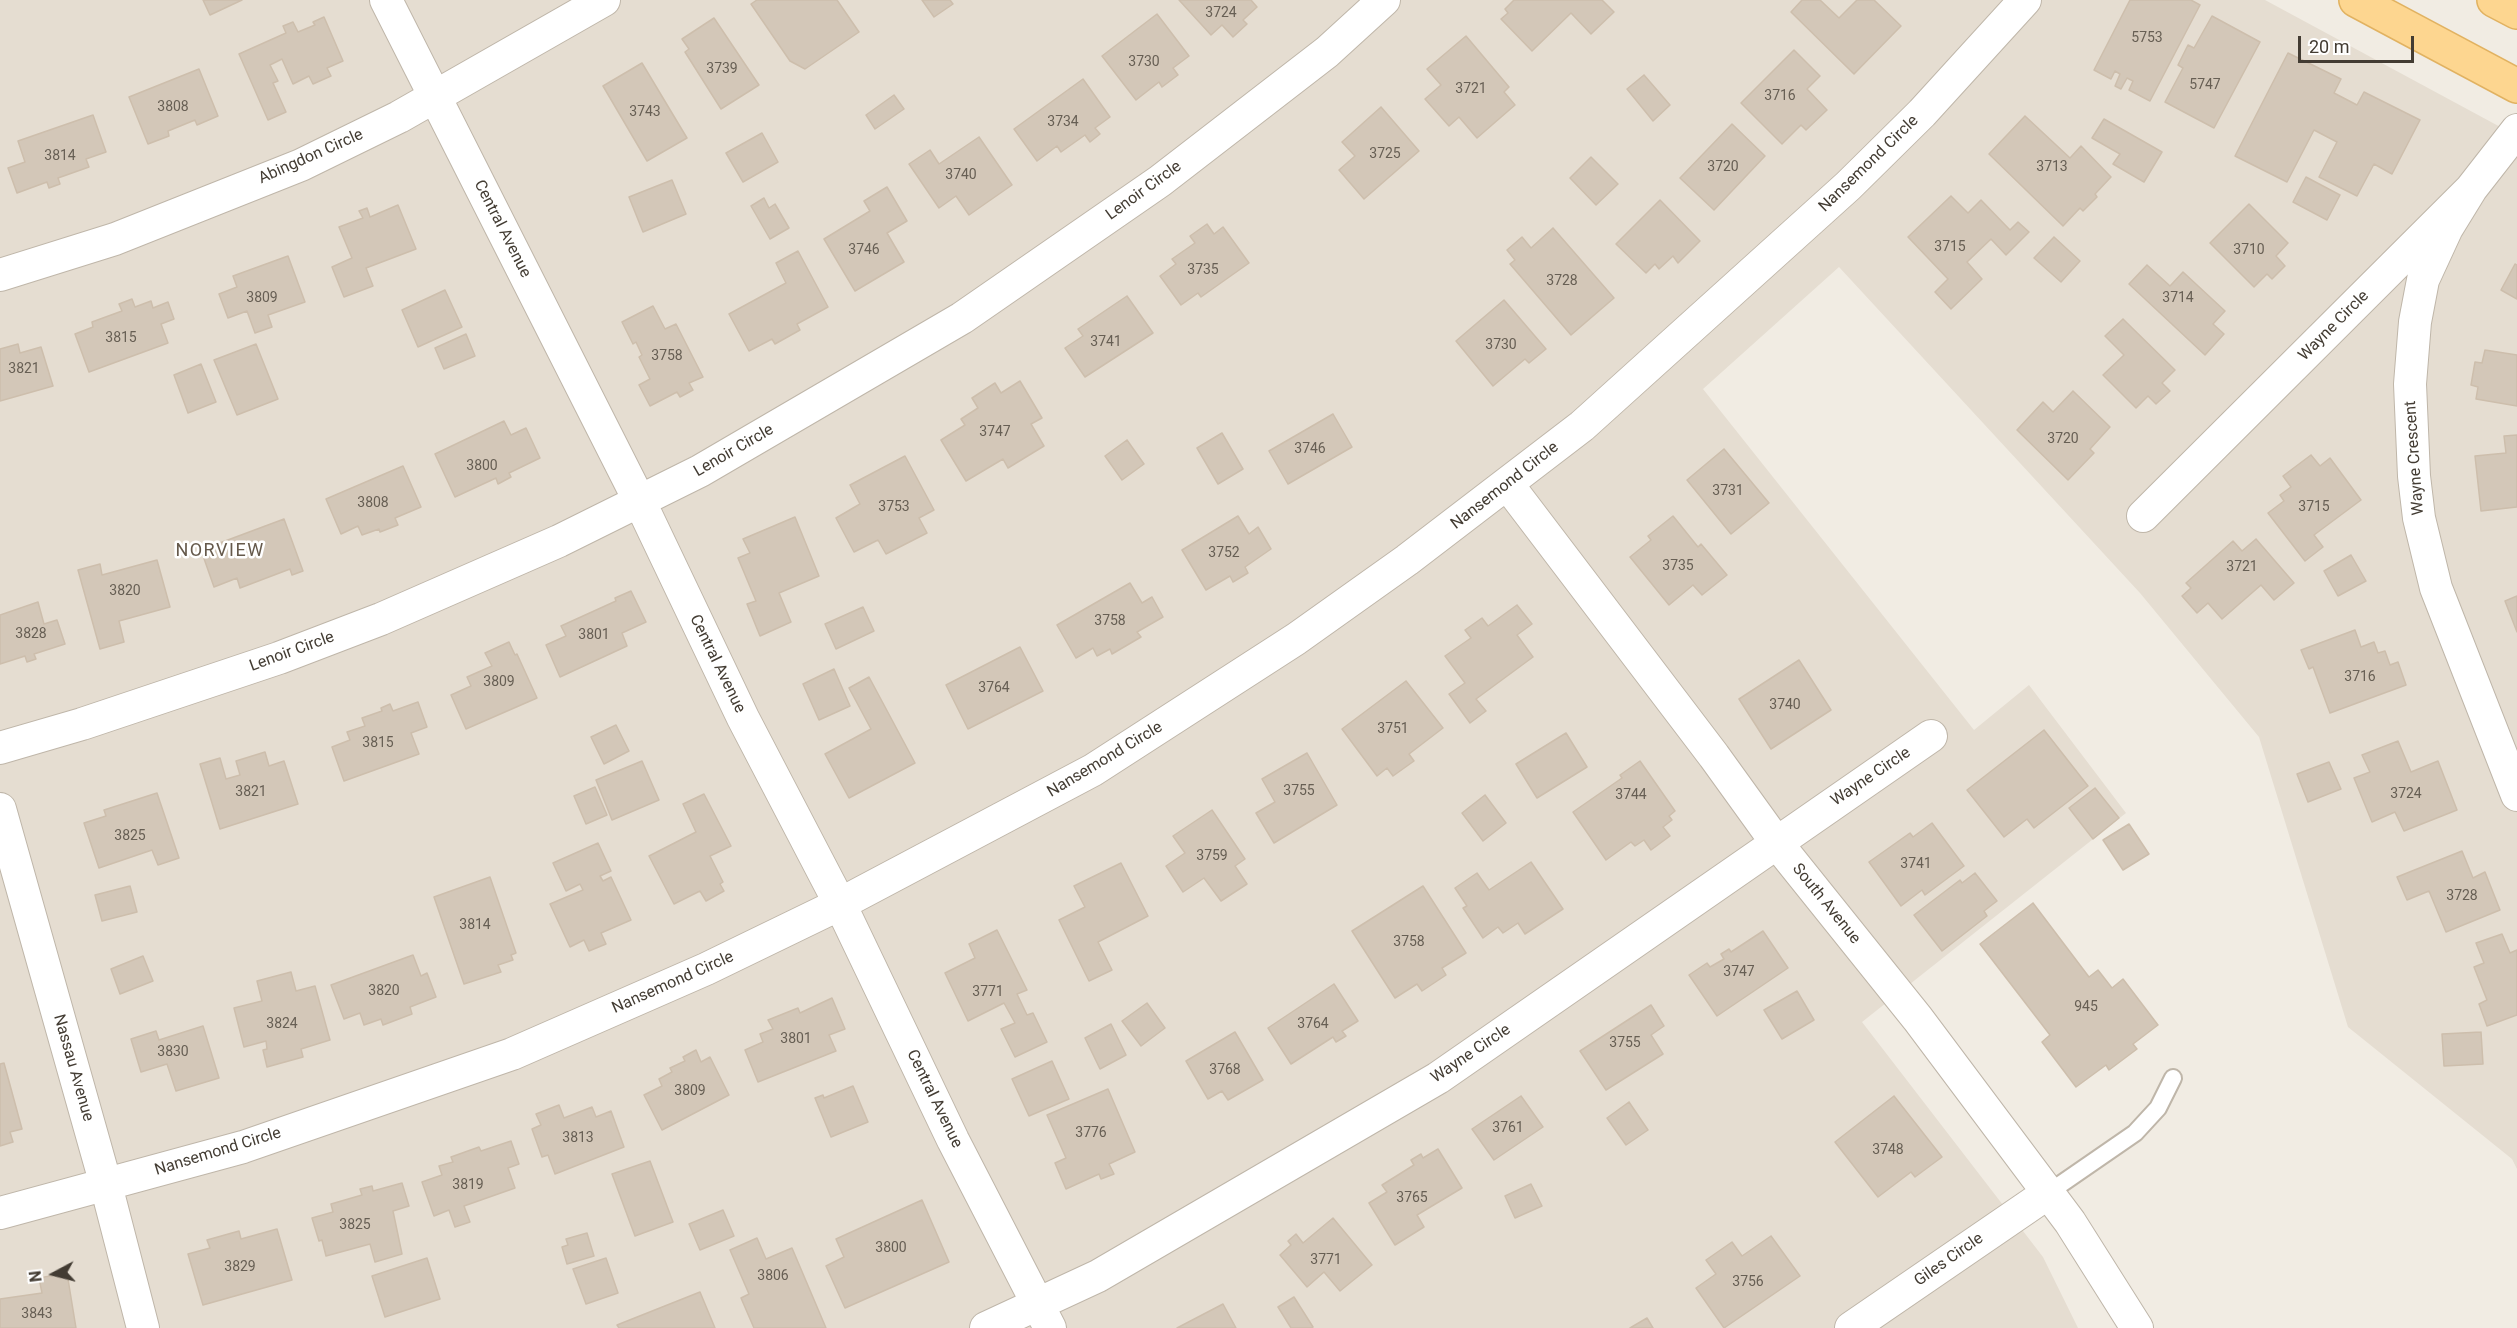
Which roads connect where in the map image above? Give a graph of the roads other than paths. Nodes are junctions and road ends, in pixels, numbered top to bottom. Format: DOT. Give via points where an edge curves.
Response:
graph roads {
  1 [pos="386,0"];
  2 [pos="604,0"];
  3 [pos="1384,0"];
  4 [pos="2025,0"];
  5 [pos="2356,0"];
  6 [pos="2494,0"];
  7 [pos="2517,12"];
  8 [pos="2517,86"];
  9 [pos="435,97"];
  10 [pos="2517,130"];
  11 [pos="2471,189"];
  12 [pos="0,275"];
  13 [pos="1508,485"];
  14 [pos="640,502"];
  15 [pos="2143,516"];
  16 [pos="1931,736"];
  17 [pos="0,748"];
  18 [pos="2517,795"];
  19 [pos="0,809"];
  20 [pos="1776,842"];
  21 [pos="840,904"];
  22 [pos="2173,1078"];
  23 [pos="106,1185"];
  24 [pos="2048,1193"];
  25 [pos="0,1213"];
  26 [pos="1044,1316"];
  27 [pos="143,1328"];
  28 [pos="986,1328"];
  29 [pos="1851,1328"];
  30 [pos="2137,1328"];
  1 -- 9 [label="street, Central Avenue"];
  2 -- 9 [label="street, Abingdon Circle"];
  3 -- 14 [label="street, Lenoir Circle" via="1327,52 1160,181 962,318"];
  4 -- 13 [label="street, Nansemond Circle" via="1922,113 1848,186 1582,426"];
  5 -- 8 [label="main road"];
  6 -- 7 [label="main road"];
  9 -- 12 [label="street, Abingdon Circle" via="301,165 115,238"];
  9 -- 14 [label="street, Central Avenue"];
  10 -- 11 [label="street, Wayne Circle"];
  11 -- 15 [label="street, Wayne Circle"];
  11 -- 18 [label="street, Wayne Crescent" via="2447,228 2419,301 2410,384 2414,476 2419,519 2436,588"];
  13 -- 20 [label="street, South Avenue"];
  13 -- 21 [label="street, Nansemond Circle" via="1296,639 1093,770"];
  14 -- 17 [label="street, Lenoir Circle" via="360,626 82,724"];
  14 -- 21 [label="street, Central Avenue" via="743,718"];
  16 -- 20 [label="street, Wayne Circle"];
  19 -- 23 [label="street, Nassau Avenue"];
  20 -- 24 [label="street, South Avenue" via="1918,1019"];
  20 -- 26 [label="street, Wayne Circle" via="1438,1078 1098,1276"];
  21 -- 23 [label="street, Nansemond Circle" via="706,969 512,1054 243,1147"];
  21 -- 26 [label="street, Central Avenue" via="953,1140"];
  22 -- 24 [label="lane" via="2158,1108 2135,1133"];
  23 -- 25 [label="street, Nansemond Circle"];
  23 -- 27 [label="street, Nassau Avenue"];
  24 -- 29 [label="street, Giles Circle"];
  24 -- 30 [label="street, South Avenue"];
  26 -- 28 [label="street, Wayne Circle"];
}
